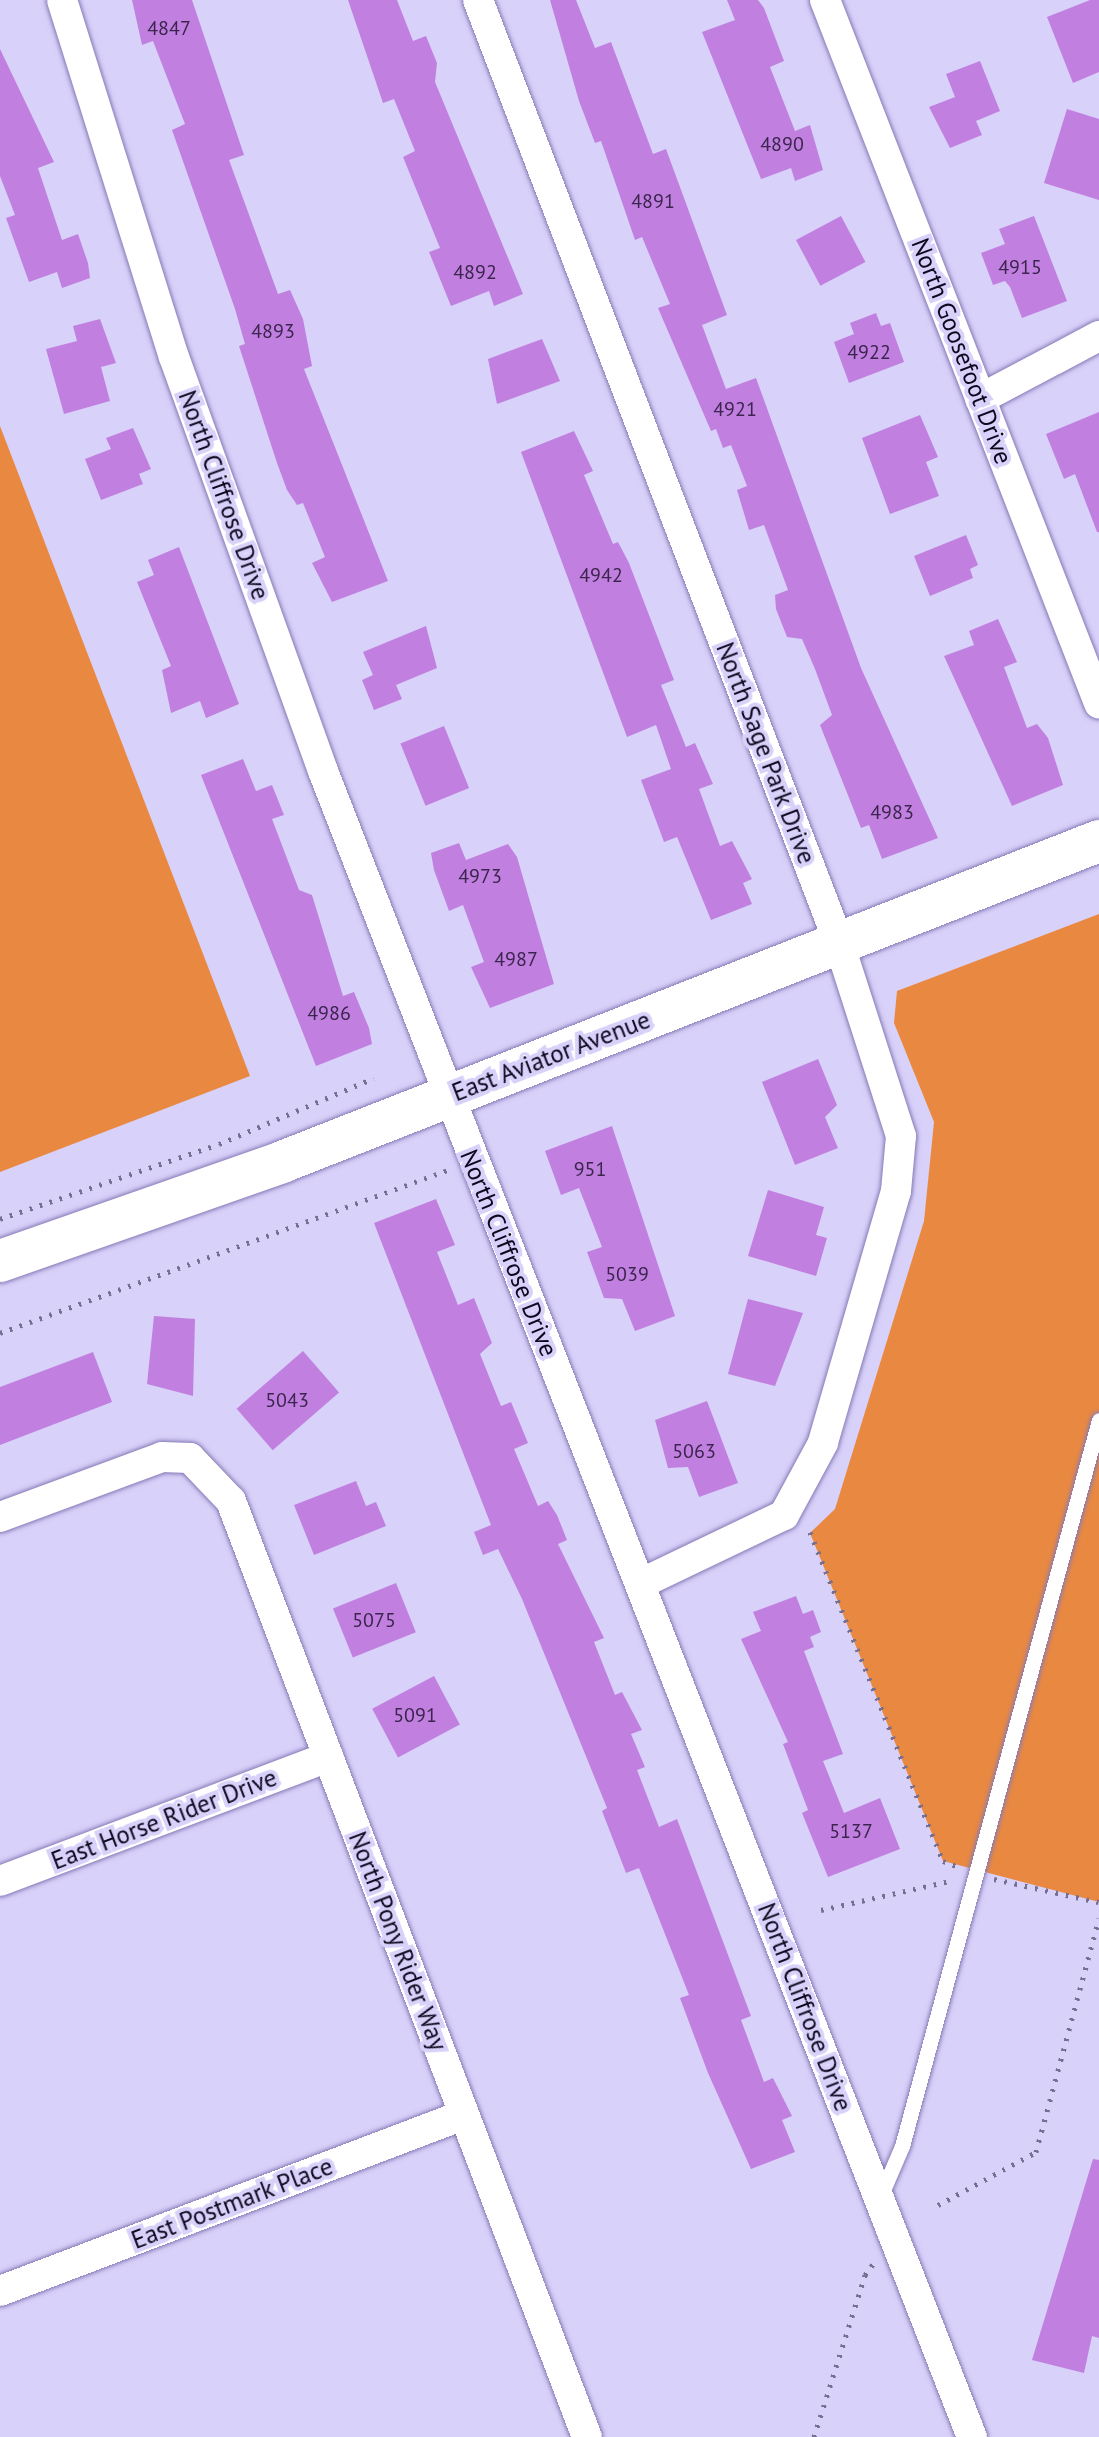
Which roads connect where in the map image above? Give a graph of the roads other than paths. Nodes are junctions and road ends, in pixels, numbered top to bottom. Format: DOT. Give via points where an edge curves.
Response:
graph roads {
  1 [pos="62,0"];
  2 [pos="478,0"];
  3 [pos="825,0"];
  4 [pos="1099,336"];
  5 [pos="980,399"];
  6 [pos="1099,703"];
  7 [pos="1099,840"];
  8 [pos="839,943"];
  9 [pos="447,1098"];
  10 [pos="0,1261"];
  11 [pos="1099,1420"];
  12 [pos="0,1517"];
  13 [pos="642,1583"];
  14 [pos="328,1757"];
  15 [pos="0,1881"];
  16 [pos="464,2114"];
  17 [pos="879,2200"];
  18 [pos="0,2291"];
  19 [pos="588,2437"];
  20 [pos="972,2437"];
  1 -- 9 [label="street, North Cliffrose Drive" via="174,357"];
  2 -- 8 [label="street, North Sage Park Drive"];
  3 -- 5 [label="street, North Goosefoot Drive"];
  4 -- 5 [label="street"];
  5 -- 6 [label="street, North Goosefoot Drive"];
  7 -- 8 [label="street, East Aviator Avenue"];
  8 -- 9 [label="street, East Aviator Avenue"];
  8 -- 13 [label="street, North Sage Park Drive" via="898,1121 896,1191 823,1444 784,1514"];
  9 -- 10 [label="street, East Aviator Avenue"];
  9 -- 13 [label="street, North Cliffrose Drive"];
  11 -- 17 [label="lane" via="902,2146"];
  12 -- 14 [label="street, North Pony Rider Way" via="144,1462 190,1458 239,1516"];
  13 -- 17 [label="street, North Cliffrose Drive"];
  14 -- 15 [label="street, East Horse Rider Drive"];
  14 -- 16 [label="street, North Pony Rider Way"];
  16 -- 18 [label="street, East Postmark Place"];
  16 -- 19 [label="street, North Pony Rider Way"];
  17 -- 20 [label="street, North Cliffrose Drive"];
}
